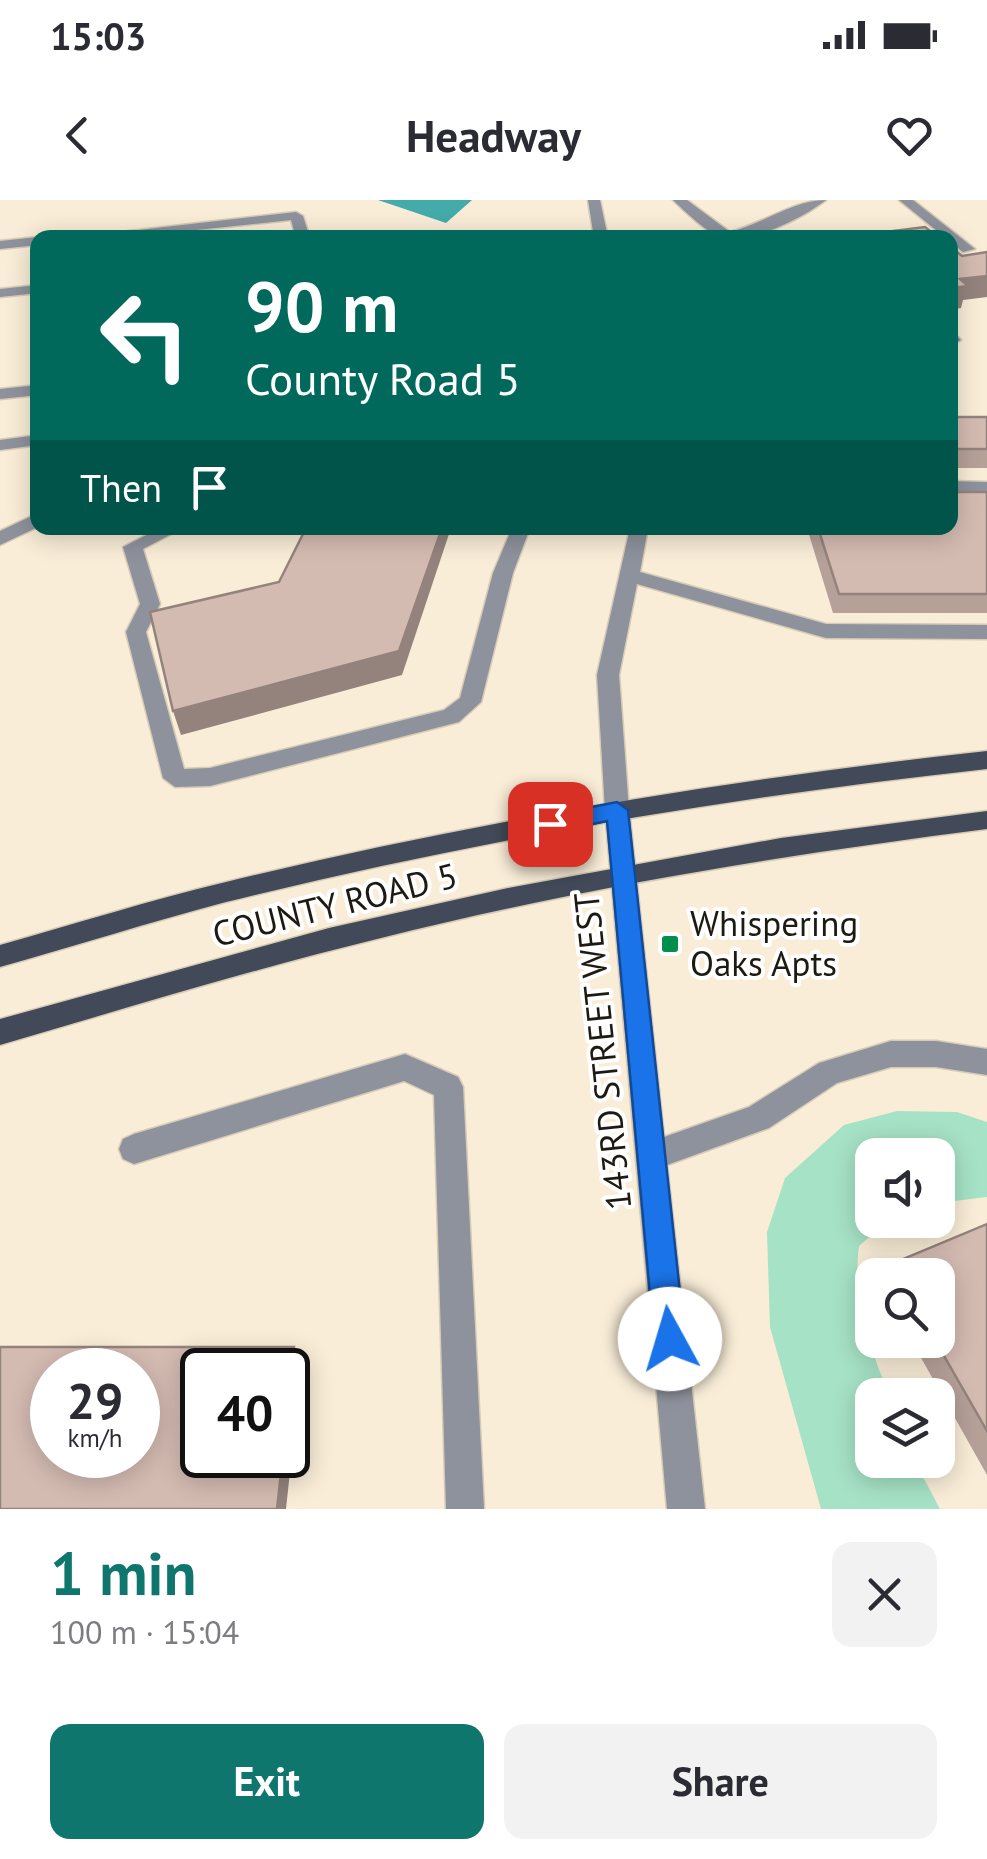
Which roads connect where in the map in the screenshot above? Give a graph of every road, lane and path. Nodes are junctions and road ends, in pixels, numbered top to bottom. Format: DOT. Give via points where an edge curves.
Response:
graph roads {
  1 [pos="594,200"];
  2 [pos="680,200"];
  3 [pos="820,200"];
  4 [pos="906,200"];
  5 [pos="766,226"];
  6 [pos="156,230"];
  7 [pos="300,230"];
  8 [pos="600,230"];
  9 [pos="717,230"];
  10 [pos="751,230"];
  11 [pos="774,230"];
  12 [pos="944,230"];
  13 [pos="958,241"];
  14 [pos="30,242"];
  15 [pos="0,245"];
  16 [pos="968,249"];
  17 [pos="30,290"];
  18 [pos="0,293"];
  19 [pos="30,391"];
  20 [pos="0,394"];
  21 [pos="30,441"];
  22 [pos="0,445"];
  23 [pos="958,486"];
  24 [pos="987,486"];
  25 [pos="30,524"];
  26 [pos="159,535"];
  27 [pos="518,535"];
  28 [pos="638,535"];
  29 [pos="0,539"];
  30 [pos="629,575"];
  31 [pos="987,632"];
  32 [pos="987,760"];
  33 [pos="617,810"];
  34 [pos="987,820"];
  35 [pos="623,876"];
  36 [pos="0,956"];
  37 [pos="0,1032"];
  38 [pos="987,1062"];
  39 [pos="134,1148"];
  40 [pos="651,1156"];
  41 [pos="465,1509"];
  42 [pos="686,1509"];
  1 -- 8 [label="street"];
  2 -- 9 [label="street"];
  3 -- 5 [label="street"];
  4 -- 12 [label="street"];
  5 -- 10 [label="street"];
  5 -- 11 [label="street"];
  6 -- 7 [label="street" via="296,216"];
  13 -- 16 [label="street"];
  14 -- 15 [label="street"];
  17 -- 18 [label="street"];
  19 -- 20 [label="street"];
  21 -- 22 [label="street"];
  23 -- 24 [label="street"];
  25 -- 29 [label="street"];
  26 -- 27 [label="street" via="133,547 150,604 136,632 175,778 210,776 451,716 470,702"];
  28 -- 30 [label="street, 143RD STREET WEST"];
  30 -- 31 [label="street" via="826,631"];
  30 -- 33 [label="street, 143RD STREET WEST" via="608,675"];
  32 -- 33 [label="main road, COUNTY ROAD 5"];
  33 -- 35 [label="street, 143RD STREET WEST"];
  33 -- 36 [label="main road, COUNTY ROAD 5" via="226,892"];
  34 -- 35 [label="main road, COUNTY ROAD 5"];
  35 -- 37 [label="main road, COUNTY ROAD 5" via="437,913"];
  35 -- 40 [label="street, 143RD STREET WEST"];
  38 -- 40 [label="street" via="891,1054 829,1072 758,1118"];
  39 -- 41 [label="street" via="405,1068 448,1087"];
  40 -- 42 [label="street, 143RD STREET WEST"];
}
